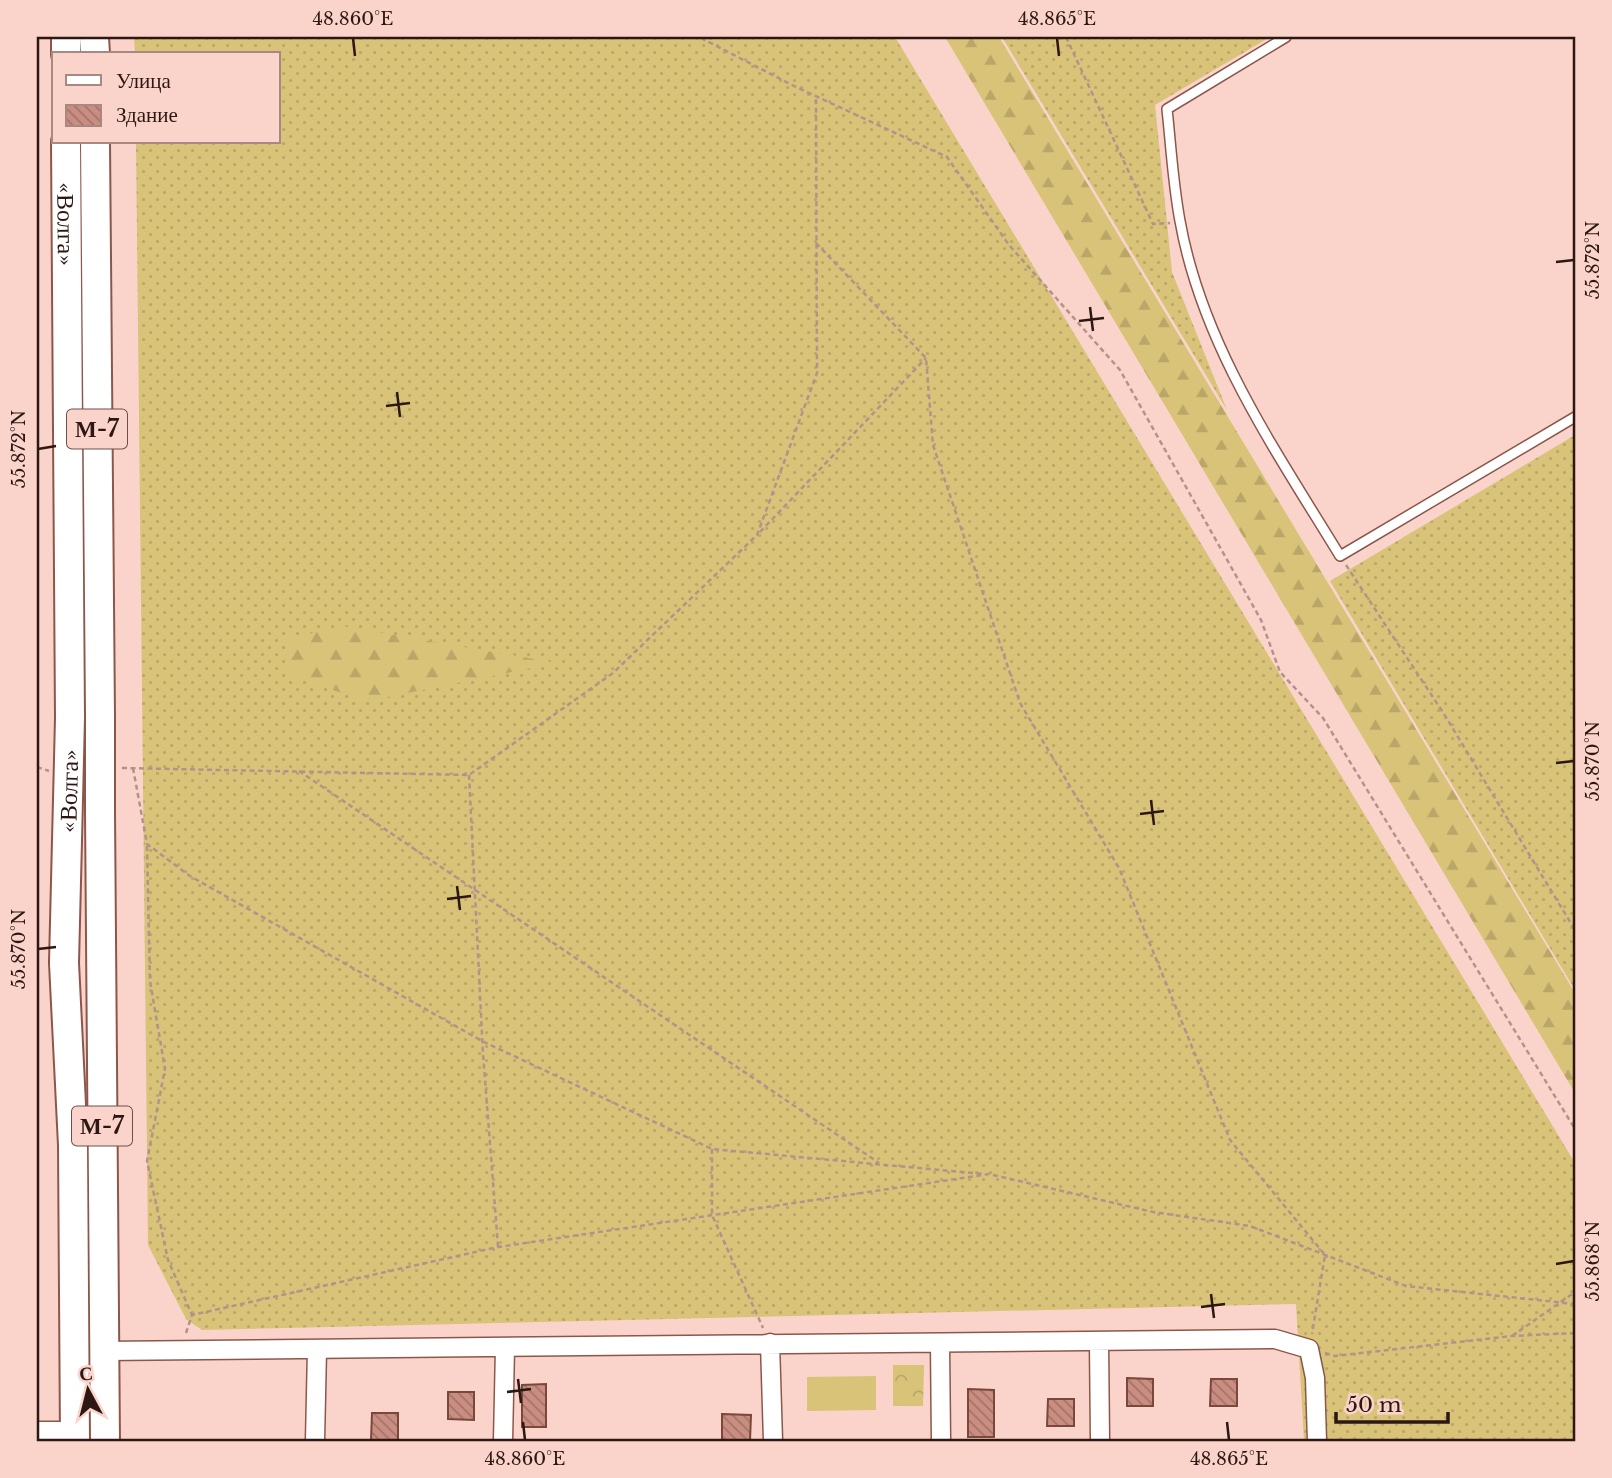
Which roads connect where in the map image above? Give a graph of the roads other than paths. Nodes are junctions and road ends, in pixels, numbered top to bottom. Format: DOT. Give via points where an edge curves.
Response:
graph roads {
  1 [pos="1286,37"];
  2 [pos="66,144"];
  3 [pos="95,144"];
  4 [pos="1575,416"];
  5 [pos="1099,1342"];
  6 [pos="770,1343"];
  7 [pos="940,1344"];
  8 [pos="505,1348"];
  9 [pos="317,1349"];
  10 [pos="104,1351"];
  11 [pos="37,1431"];
  12 [pos="74,1436"];
  13 [pos="105,1441"];
  14 [pos="315,1441"];
  15 [pos="503,1441"];
  16 [pos="773,1441"];
  17 [pos="941,1441"];
  18 [pos="1100,1441"];
  19 [pos="1318,1441"];
  1 -- 4 [label="lane" via="1167,109 1180,222 1200,296 1245,400 1340,556"];
  2 -- 12 [label="highway, «Волга» / М-7, bridge" via="70,718 64,963 73,1145"];
  3 -- 10 [label="highway, «Волга» / М-7, bridge"];
  5 -- 7 [label="street"];
  5 -- 18 [label="street"];
  5 -- 19 [label="street" via="1275,1339 1309,1349"];
  6 -- 7 [label="street"];
  6 -- 8 [label="street"];
  6 -- 16 [label="street"];
  7 -- 17 [label="street"];
  8 -- 9 [label="street"];
  8 -- 15 [label="street"];
  9 -- 10 [label="street"];
  9 -- 14 [label="street"];
  10 -- 13 [label="highway, «Волга» / М-7"];
  11 -- 12 [label="street"];
}
